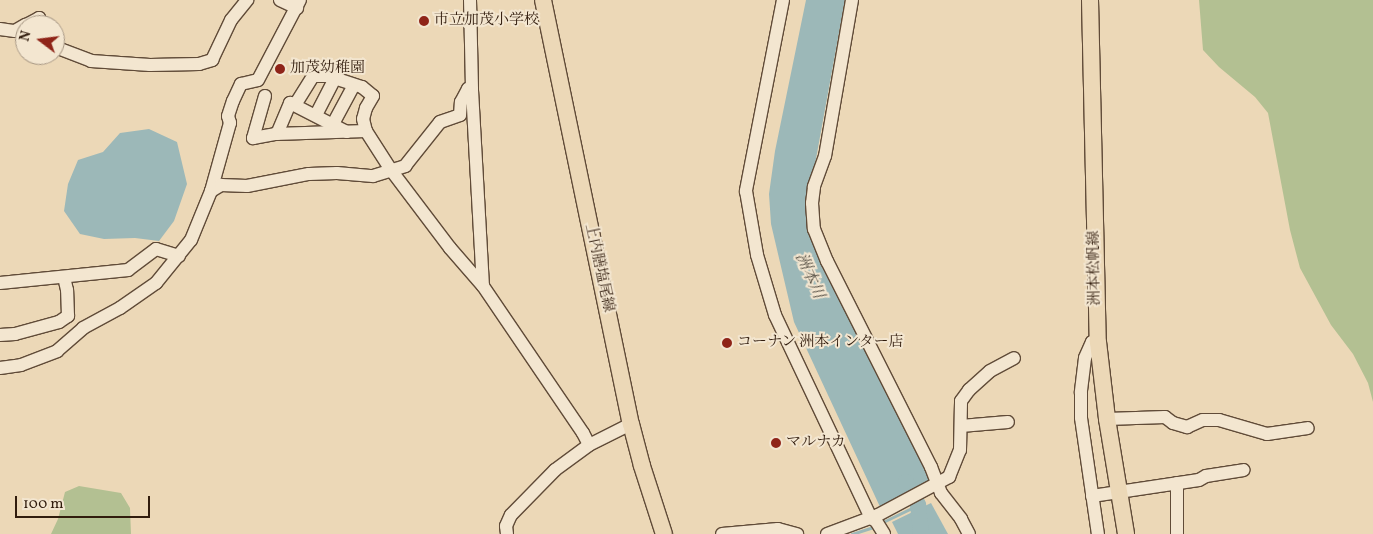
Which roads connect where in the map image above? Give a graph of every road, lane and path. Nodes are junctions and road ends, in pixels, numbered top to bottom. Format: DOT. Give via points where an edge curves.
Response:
graph roads {
  1 [pos="247,0"];
  2 [pos="280,0"];
  3 [pos="470,0"];
  4 [pos="543,0"];
  5 [pos="783,0"];
  6 [pos="852,0"];
  7 [pos="1090,0"];
  8 [pos="299,4"];
  9 [pos="0,30"];
  10 [pos="15,31"];
  11 [pos="65,51"];
  12 [pos="335,78"];
  13 [pos="354,85"];
  14 [pos="472,90"];
  15 [pos="265,96"];
  16 [pos="295,105"];
  17 [pos="316,116"];
  18 [pos="333,124"];
  19 [pos="366,131"];
  20 [pos="348,132"];
  21 [pos="277,134"];
  22 [pos="391,170"];
  23 [pos="211,191"];
  24 [pos="179,256"];
  25 [pos="64,278"];
  26 [pos="0,283"];
  27 [pos="483,286"];
  28 [pos="0,335"];
  29 [pos="1098,342"];
  30 [pos="1014,358"];
  31 [pos="0,368"];
  32 [pos="1107,419"];
  33 [pos="1008,422"];
  34 [pos="631,424"];
  35 [pos="961,426"];
  36 [pos="1308,428"];
  37 [pos="589,445"];
  38 [pos="1244,470"];
  39 [pos="1178,483"];
  40 [pos="936,485"];
  41 [pos="1119,491"];
  42 [pos="1092,496"];
  43 [pos="878,523"];
  44 [pos="507,534"];
  45 [pos="664,534"];
  46 [pos="722,534"];
  47 [pos="798,534"];
  48 [pos="827,534"];
  49 [pos="969,534"];
  50 [pos="1098,534"];
  51 [pos="1126,534"];
  52 [pos="1177,534"];
  1 -- 11 [label="street" via="231,20 212,60 199,64 92,62"];
  2 -- 8 [label="street"];
  3 -- 14 [label="street"];
  4 -- 34 [label="main road, 上内膳塩尾線"];
  5 -- 43 [label="street" via="746,191 757,255 775,315"];
  6 -- 40 [label="street" via="825,156 814,187 814,229"];
  7 -- 29 [label="main road, 洲本松帆線"];
  8 -- 23 [label="street" via="258,80 241,84 228,116 230,123"];
  9 -- 10 [label="street"];
  12 -- 13 [label="street"];
  12 -- 16 [label="street" via="314,76"];
  12 -- 17 [label="street"];
  13 -- 18 [label="street"];
  13 -- 19 [label="street" via="373,96 363,118"];
  14 -- 22 [label="street" via="468,89 461,102 460,115 440,122 405,166"];
  14 -- 27 [label="street"];
  15 -- 21 [label="street" via="253,138"];
  16 -- 17 [label="street"];
  16 -- 21 [label="street" via="290,104"];
  17 -- 18 [label="street"];
  18 -- 20 [label="street"];
  19 -- 20 [label="street"];
  19 -- 22 [label="street"];
  20 -- 21 [label="street"];
  22 -- 23 [label="street" via="373,176 309,174 247,186 221,185"];
  22 -- 27 [label="street"];
  23 -- 24 [label="street" via="191,240"];
  24 -- 25 [label="street" via="156,249 128,270"];
  24 -- 31 [label="street" via="156,283 83,328 57,351 21,365"];
  25 -- 26 [label="street"];
  25 -- 28 [label="street" via="68,316 59,322"];
  27 -- 37 [label="street"];
  29 -- 32 [label="main road, 洲本松帆線"];
  29 -- 42 [label="street" via="1092,342 1086,358 1081,393 1081,418"];
  30 -- 35 [label="street" via="990,371 969,390 961,401"];
  32 -- 36 [label="street" via="1165,417 1173,424 1186,427 1203,420 1218,420 1267,434"];
  32 -- 41 [label="main road, 洲本松帆線"];
  33 -- 35 [label="street"];
  34 -- 37 [label="street"];
  34 -- 45 [label="main road, 上内膳塩尾線"];
  35 -- 40 [label="street" via="960,450 952,472"];
  37 -- 44 [label="street" via="555,470 511,515 506,526"];
  38 -- 39 [label="street"];
  39 -- 41 [label="street"];
  39 -- 52 [label="street"];
  40 -- 43 [label="street"];
  40 -- 49 [label="street"];
  41 -- 42 [label="street"];
  41 -- 51 [label="main road, 洲本松帆線"];
  42 -- 50 [label="street"];
  43 -- 48 [label="street"];
  46 -- 47 [label="street" via="778,529"];
}
